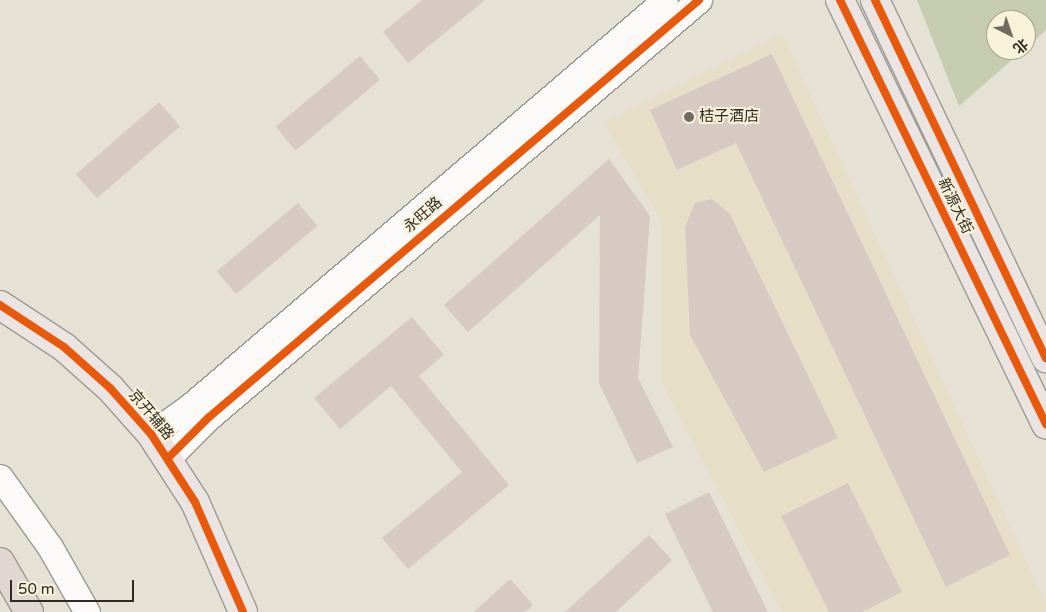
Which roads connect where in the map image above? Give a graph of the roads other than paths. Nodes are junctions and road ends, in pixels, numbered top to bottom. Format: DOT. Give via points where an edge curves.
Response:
graph roads {
  1 [pos="665,0"];
  2 [pos="699,0"];
  3 [pos="840,0"];
  4 [pos="875,0"];
  5 [pos="0,305"];
  6 [pos="1046,358"];
  7 [pos="1046,425"];
  8 [pos="152,434"];
  9 [pos="169,457"];
  10 [pos="0,477"];
  11 [pos="0,562"];
  12 [pos="29,612"];
  13 [pos="87,612"];
  14 [pos="243,612"];
  1 -- 8 [label="street, 永旺路" via="189,408"];
  2 -- 9 [label="street, 永旺路" via="223,405"];
  3 -- 7 [label="main road, 新源大街"];
  4 -- 6 [label="main road, 新源大街"];
  5 -- 8 [label="main road, 京开辅路" via="64,347 110,388"];
  8 -- 9 [label="main road, 京开辅路"];
  9 -- 14 [label="main road, 京开辅路" via="195,502"];
  10 -- 13 [label="street" via="50,547"];
  11 -- 12 [label="highway"];
}
